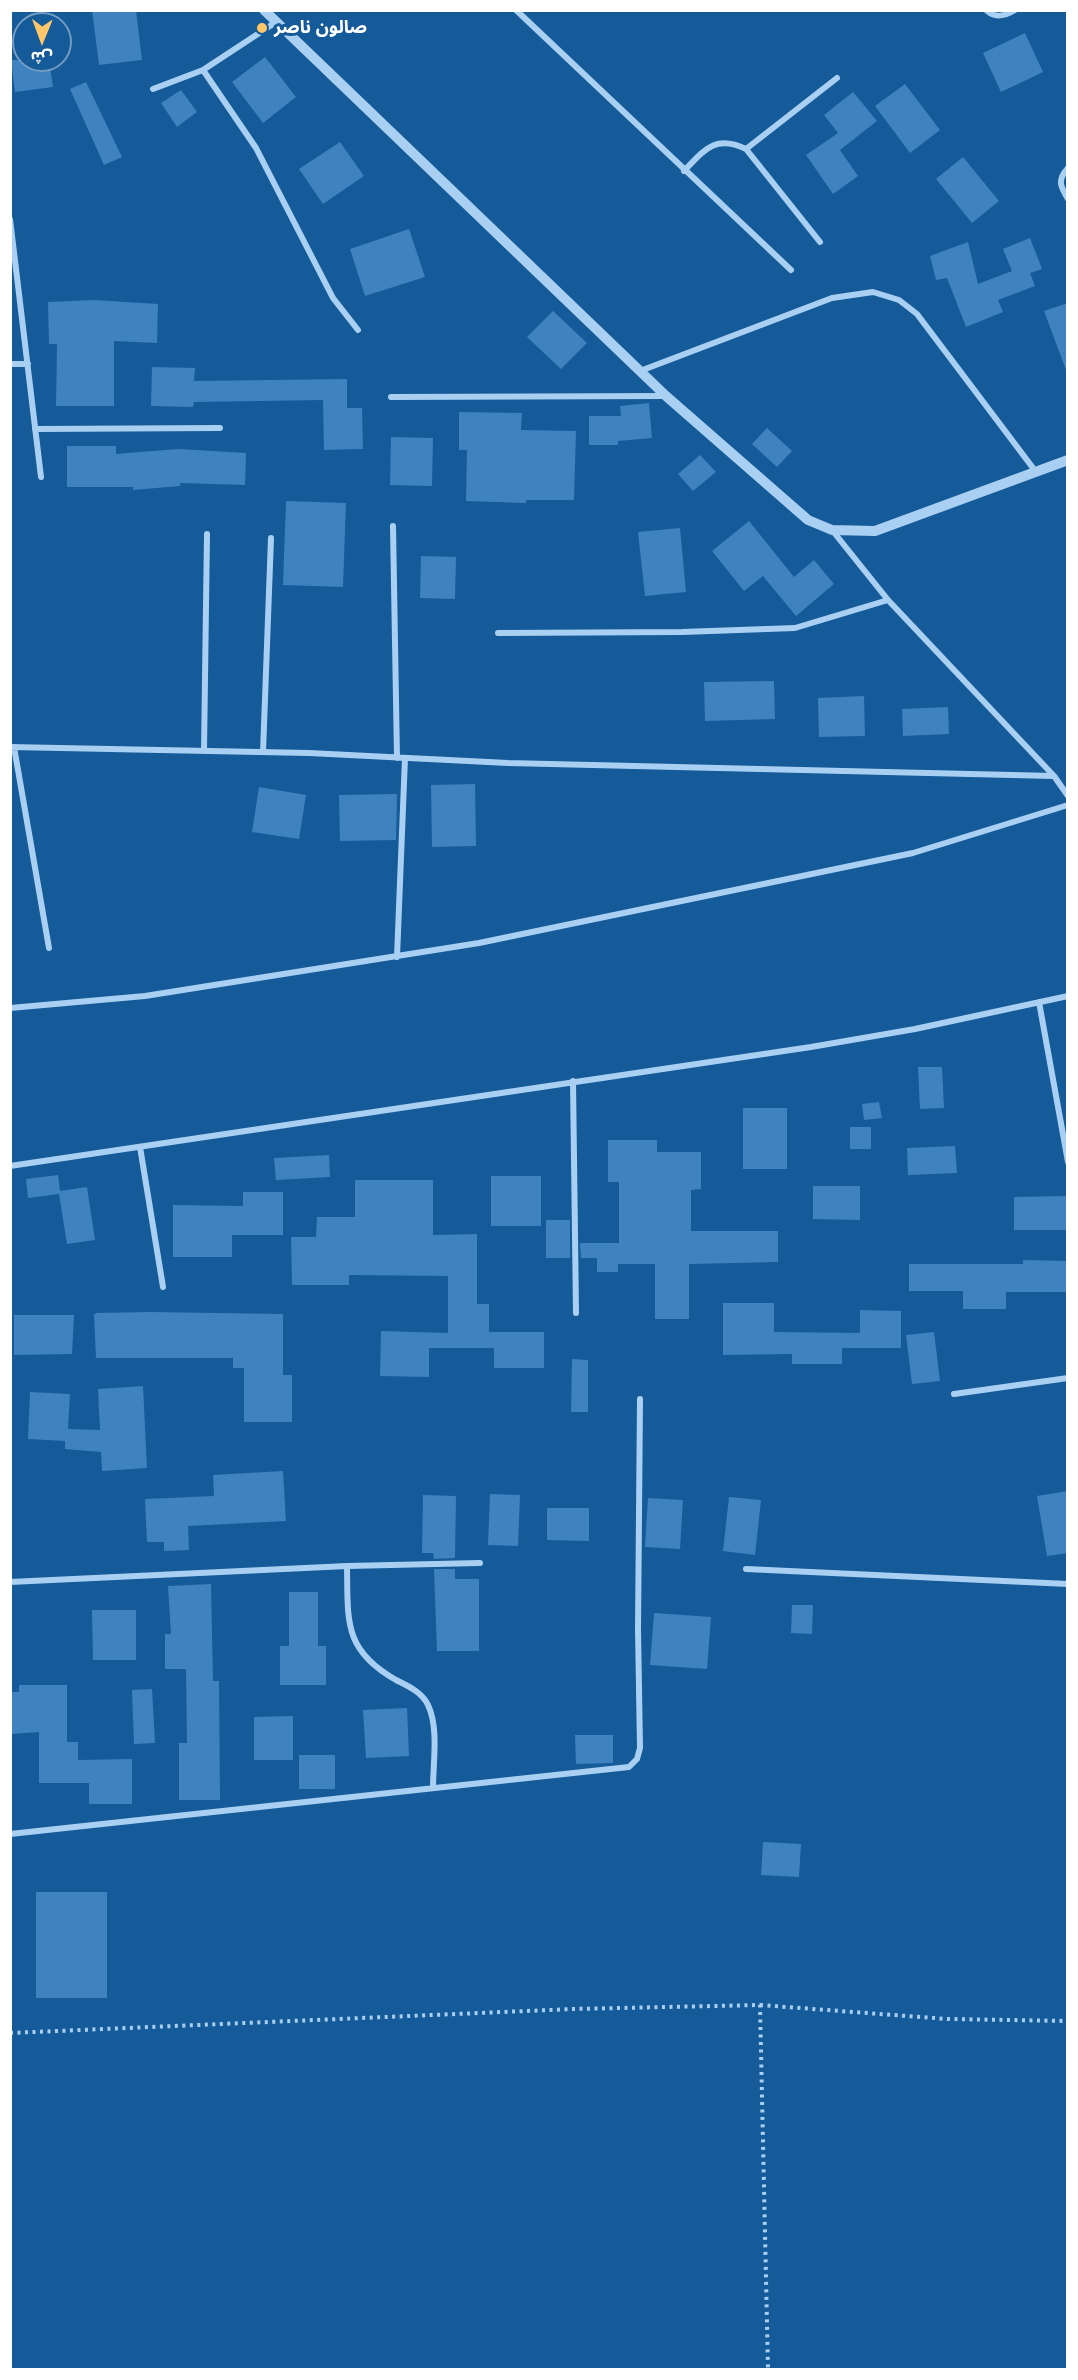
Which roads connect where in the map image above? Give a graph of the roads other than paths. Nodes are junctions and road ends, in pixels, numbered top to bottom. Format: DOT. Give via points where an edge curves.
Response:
graph roads {
  1 [pos="264,10"];
  2 [pos="516,10"];
  3 [pos="986,10"];
  4 [pos="1015,10"];
  5 [pos="276,22"];
  6 [pos="204,70"];
  7 [pos="837,78"];
  8 [pos="153,89"];
  9 [pos="746,149"];
  10 [pos="1068,168"];
  11 [pos="684,171"];
  12 [pos="1068,199"];
  13 [pos="10,219"];
  14 [pos="820,242"];
  15 [pos="791,270"];
  16 [pos="358,330"];
  17 [pos="10,364"];
  18 [pos="28,364"];
  19 [pos="640,371"];
  20 [pos="666,396"];
  21 [pos="391,397"];
  22 [pos="220,428"];
  23 [pos="35,429"];
  24 [pos="1068,460"];
  25 [pos="1036,472"];
  26 [pos="41,477"];
  27 [pos="393,526"];
  28 [pos="832,530"];
  29 [pos="207,534"];
  30 [pos="272,538"];
  31 [pos="888,600"];
  32 [pos="498,633"];
  33 [pos="12,747"];
  34 [pos="204,751"];
  35 [pos="262,752"];
  36 [pos="397,758"];
  37 [pos="405,758"];
  38 [pos="1054,776"];
  39 [pos="1068,796"];
  40 [pos="1068,805"];
  41 [pos="49,948"];
  42 [pos="397,957"];
  43 [pos="1068,996"];
  44 [pos="1039,1002"];
  45 [pos="10,1008"];
  46 [pos="573,1081"];
  47 [pos="140,1147"];
  48 [pos="1068,1162"];
  49 [pos="10,1166"];
  50 [pos="163,1287"];
  51 [pos="576,1313"];
  52 [pos="1068,1378"];
  53 [pos="954,1394"];
  54 [pos="640,1399"];
  55 [pos="480,1563"];
  56 [pos="347,1566"];
  57 [pos="746,1569"];
  58 [pos="10,1582"];
  59 [pos="1068,1584"];
  60 [pos="432,1788"];
  61 [pos="10,1834"];
  1 -- 5 [label="street"];
  2 -- 11 [label="street"];
  3 -- 4 [label="street" via="990,15 1004,16"];
  5 -- 6 [label="street"];
  5 -- 19 [label="street"];
  6 -- 8 [label="street"];
  6 -- 16 [label="street" via="256,148 333,298"];
  7 -- 9 [label="street"];
  9 -- 11 [label="street" via="733,143 719,143 707,148"];
  9 -- 14 [label="street"];
  10 -- 12 [label="street" via="1060,176 1059,185"];
  11 -- 15 [label="street"];
  13 -- 18 [label="street"];
  17 -- 18 [label="street"];
  18 -- 23 [label="street"];
  19 -- 20 [label="street"];
  19 -- 25 [label="street" via="832,298 873,292 899,300 917,314"];
  20 -- 21 [label="street"];
  20 -- 28 [label="street" via="789,506"];
  22 -- 23 [label="street"];
  23 -- 26 [label="street"];
  24 -- 25 [label="street"];
  25 -- 28 [label="street" via="875,531"];
  27 -- 36 [label="street"];
  28 -- 31 [label="street"];
  29 -- 34 [label="street"];
  30 -- 35 [label="street"];
  31 -- 32 [label="street" via="795,628"];
  31 -- 38 [label="street"];
  33 -- 34 [label="street"];
  33 -- 41 [label="street"];
  34 -- 35 [label="street"];
  35 -- 36 [label="street"];
  36 -- 37 [label="street"];
  37 -- 38 [label="street"];
  37 -- 42 [label="street"];
  38 -- 39 [label="street"];
  40 -- 42 [label="street" via="913,853"];
  42 -- 45 [label="street" via="145,996"];
  43 -- 44 [label="street"];
  44 -- 46 [label="street" via="834,1043"];
  44 -- 48 [label="street"];
  46 -- 47 [label="street"];
  46 -- 51 [label="street"];
  47 -- 49 [label="street"];
  47 -- 50 [label="street"];
  52 -- 53 [label="street"];
  54 -- 60 [label="street" via="637,1759 629,1767"];
  55 -- 56 [label="street"];
  56 -- 58 [label="street"];
  56 -- 60 [label="street" via="350,1623 360,1652 377,1669 418,1692 428,1705 433,1738"];
  57 -- 59 [label="street"];
  60 -- 61 [label="street"];
}
